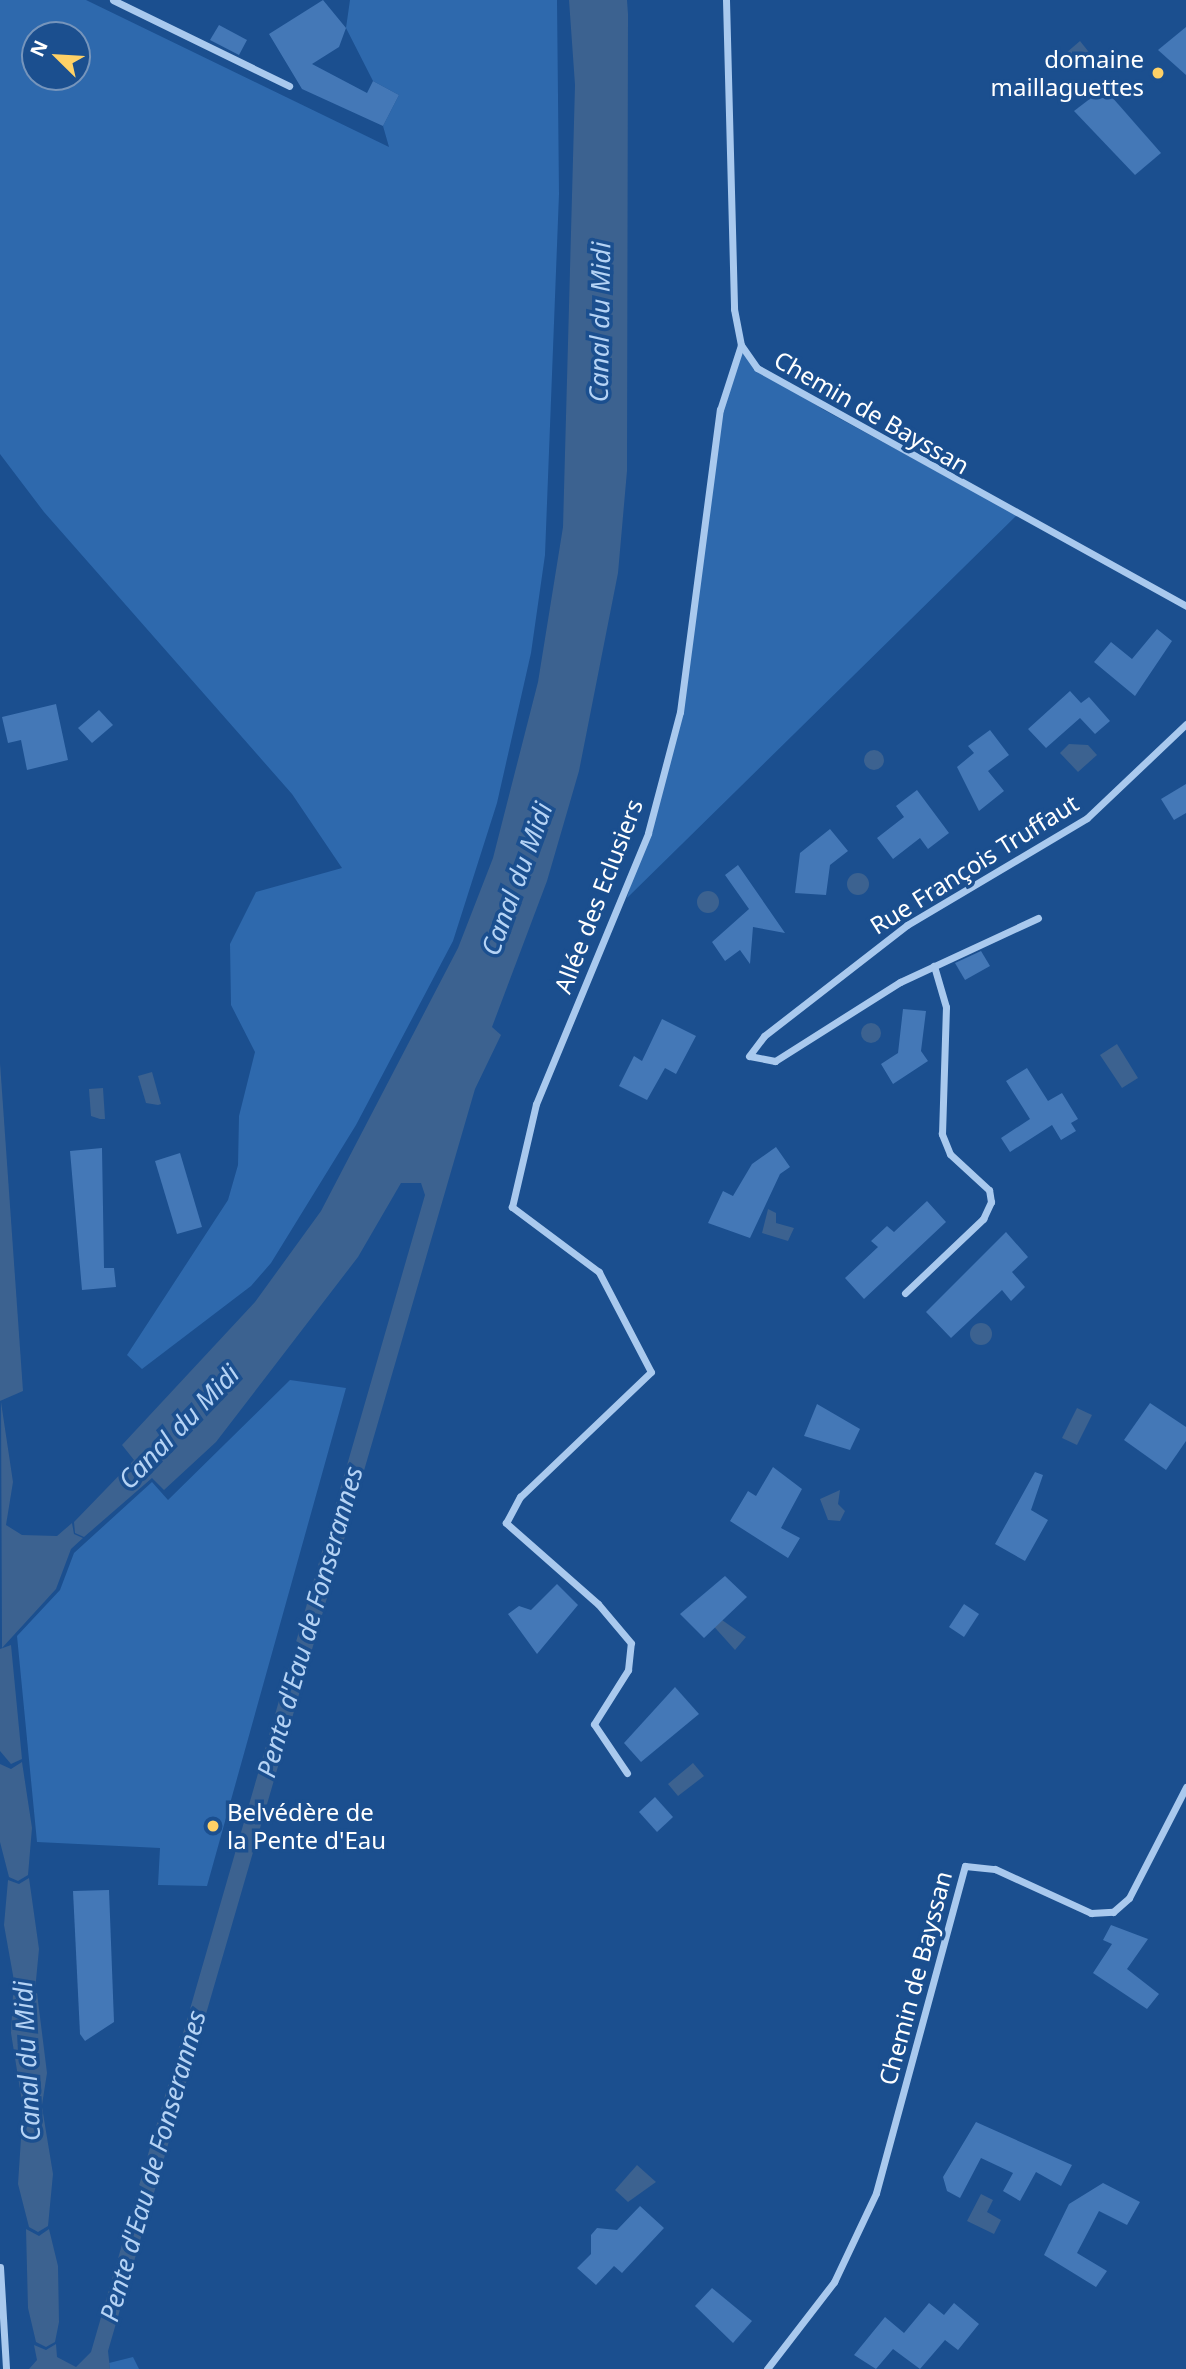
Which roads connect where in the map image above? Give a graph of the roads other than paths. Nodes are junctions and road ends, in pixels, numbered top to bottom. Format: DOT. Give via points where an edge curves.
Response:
graph roads {
  1 [pos="113,0"];
  2 [pos="726,0"];
  3 [pos="289,86"];
  4 [pos="741,345"];
  5 [pos="1186,606"];
  6 [pos="1186,724"];
  7 [pos="1038,918"];
  8 [pos="934,966"];
  9 [pos="905,1293"];
  10 [pos="627,1773"];
  11 [pos="1186,1787"];
  12 [pos="0,2267"];
  13 [pos="6,2369"];
  14 [pos="767,2369"];
  1 -- 3 [label="street"];
  2 -- 4 [label="street, Chemin de Bayssan" via="734,309"];
  4 -- 5 [label="street, Chemin de Bayssan" via="757,368 824,410"];
  4 -- 10 [label="street, Allée des Eclusiers" via="720,410 680,712 648,833 536,1104 512,1207 599,1272 651,1372 520,1497 506,1523 598,1604 631,1643 628,1670 594,1724"];
  6 -- 8 [label="street, Rue François Truffaut" via="1087,818 907,925 764,1036 749,1056 775,1061"];
  7 -- 8 [label="street, Rue François Truffaut"];
  8 -- 9 [label="street" via="946,1007 942,1134 950,1154 989,1190 992,1202 983,1219"];
  11 -- 14 [label="street, Chemin de Bayssan" via="1129,1898 1113,1912 1091,1913 995,1869 965,1866 876,2193 834,2282"];
  12 -- 13 [label="street"];
}
